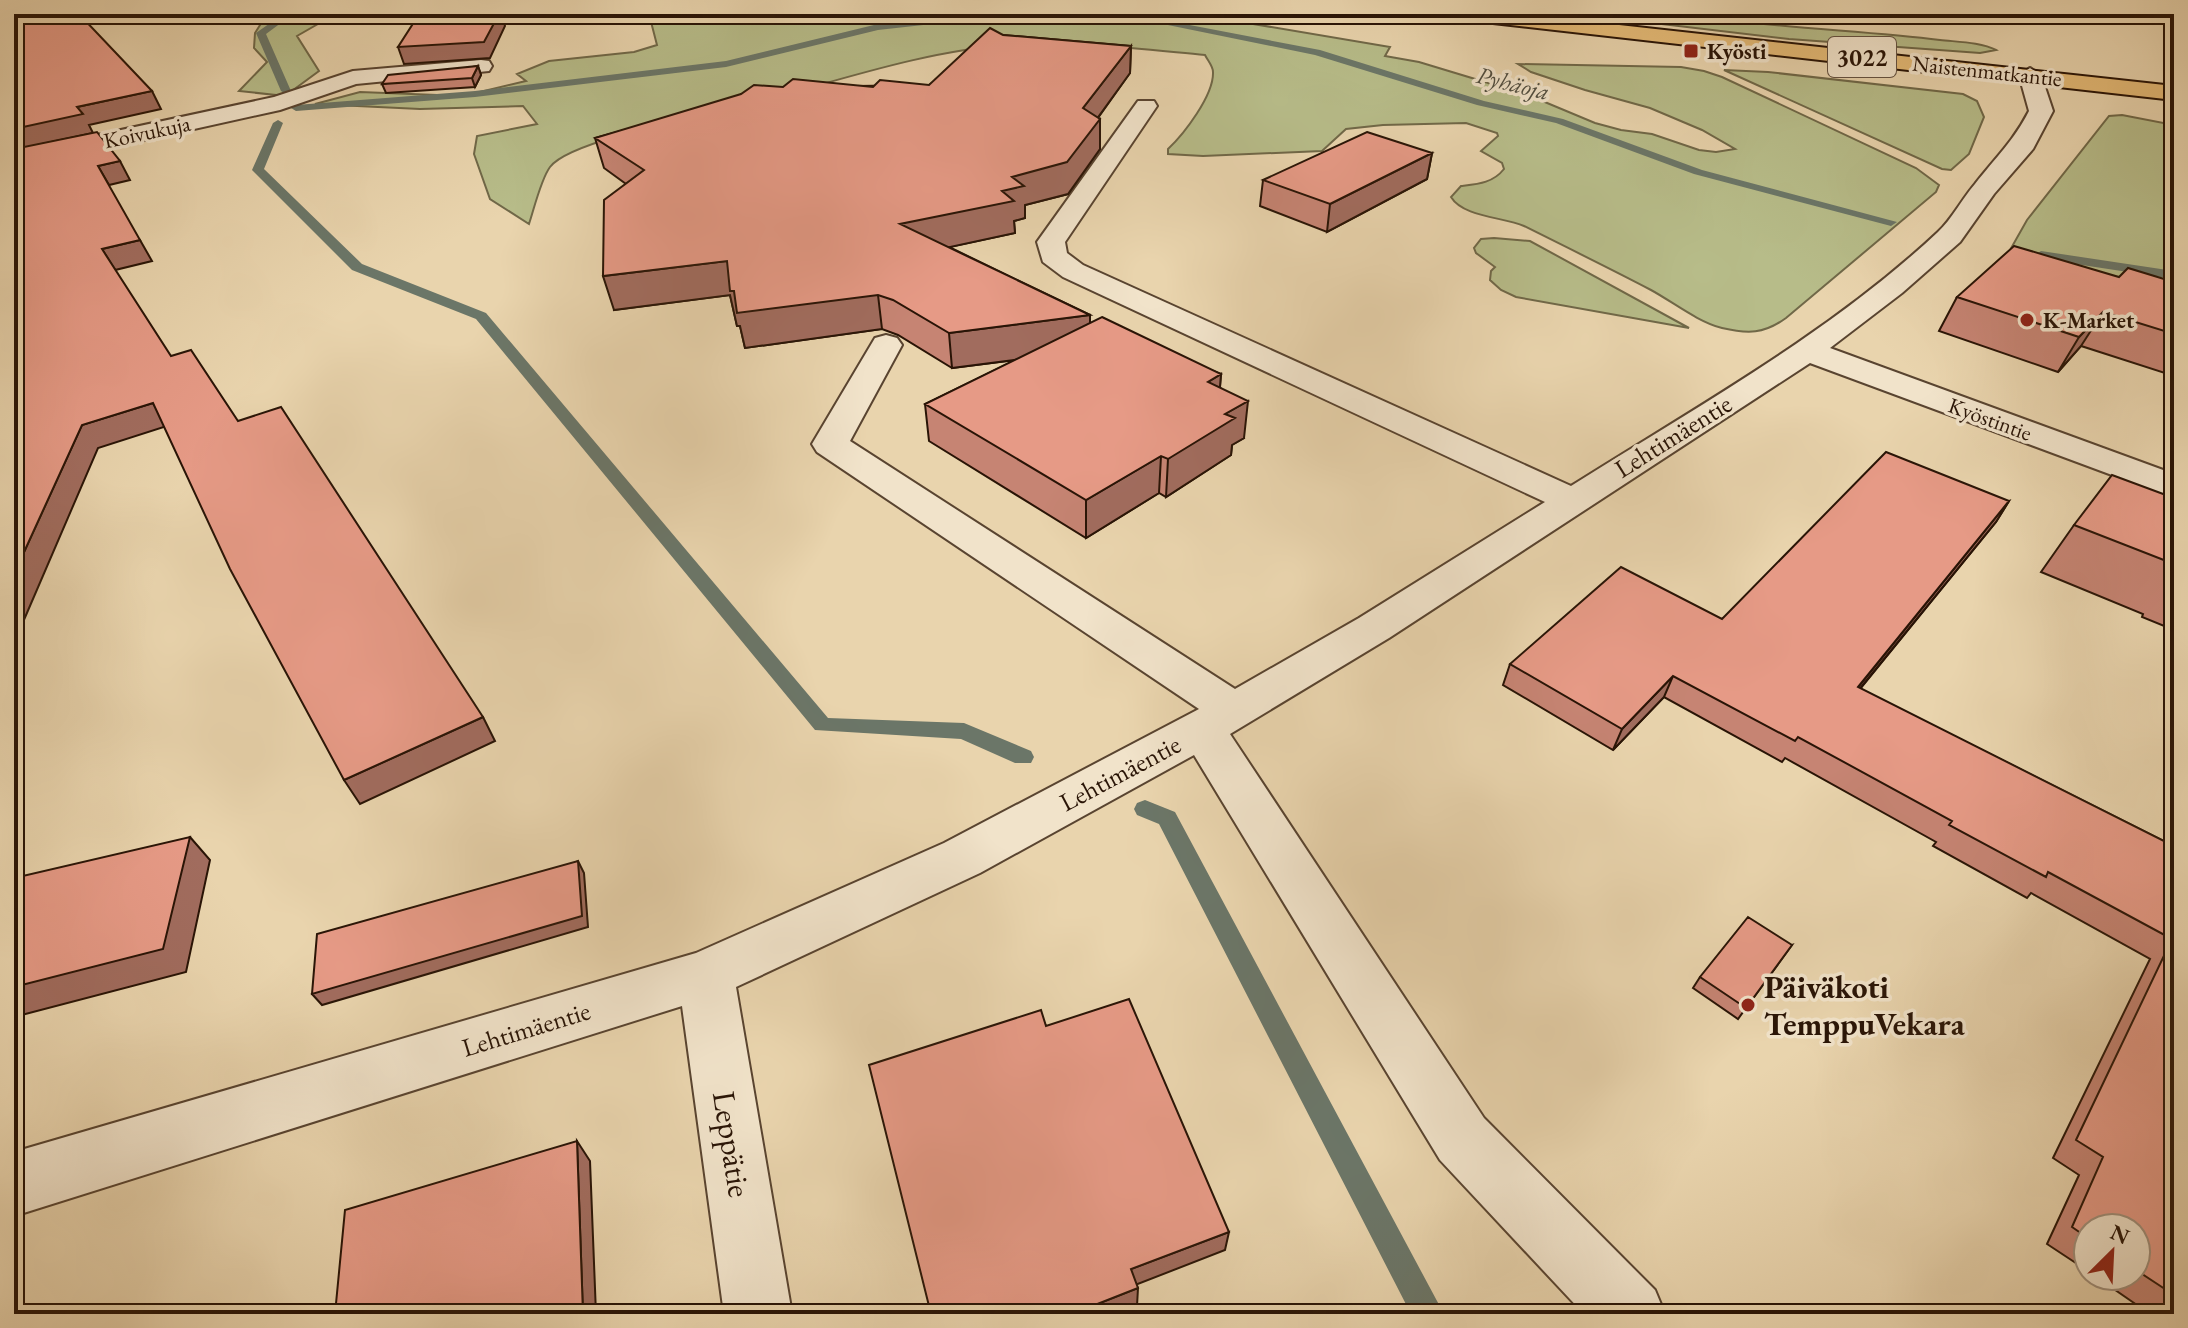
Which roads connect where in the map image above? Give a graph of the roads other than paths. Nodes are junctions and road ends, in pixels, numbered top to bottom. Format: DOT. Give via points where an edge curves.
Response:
graph roads {
  1 [pos="1466,14"];
  2 [pos="481,66"];
  3 [pos="2030,75"];
  4 [pos="2174,93"];
  5 [pos="1146,106"];
  6 [pos="14,161"];
  7 [pos="886,345"];
  8 [pos="1806,350"];
  9 [pos="2174,487"];
  10 [pos="1572,500"];
  11 [pos="1218,719"];
  12 [pos="706,974"];
  13 [pos="14,1184"];
  14 [pos="758,1314"];
  15 [pos="1631,1314"];
  1 -- 3 [label="main road, Naistenmatkantie / 3022"];
  2 -- 6 [label="street, Koivukuja" via="353,78 280,103"];
  3 -- 4 [label="main road, Naistenmatkantie / 3022"];
  3 -- 8 [label="street, Lehtimäentie" via="2041,111 2034,128 1950,236"];
  5 -- 10 [label="street" via="1051,242 1053,256 1073,271"];
  7 -- 11 [label="street" via="830,444"];
  8 -- 9 [label="street, Kyöstintie"];
  8 -- 10 [label="street, Lehtimäentie"];
  10 -- 11 [label="street, Lehtimäentie" via="1374,628"];
  11 -- 12 [label="street, Lehtimäentie" via="962,858"];
  11 -- 15 [label="street" via="1462,1139"];
  12 -- 13 [label="street, Lehtimäentie"];
  12 -- 14 [label="street, Leppätie"];
}
